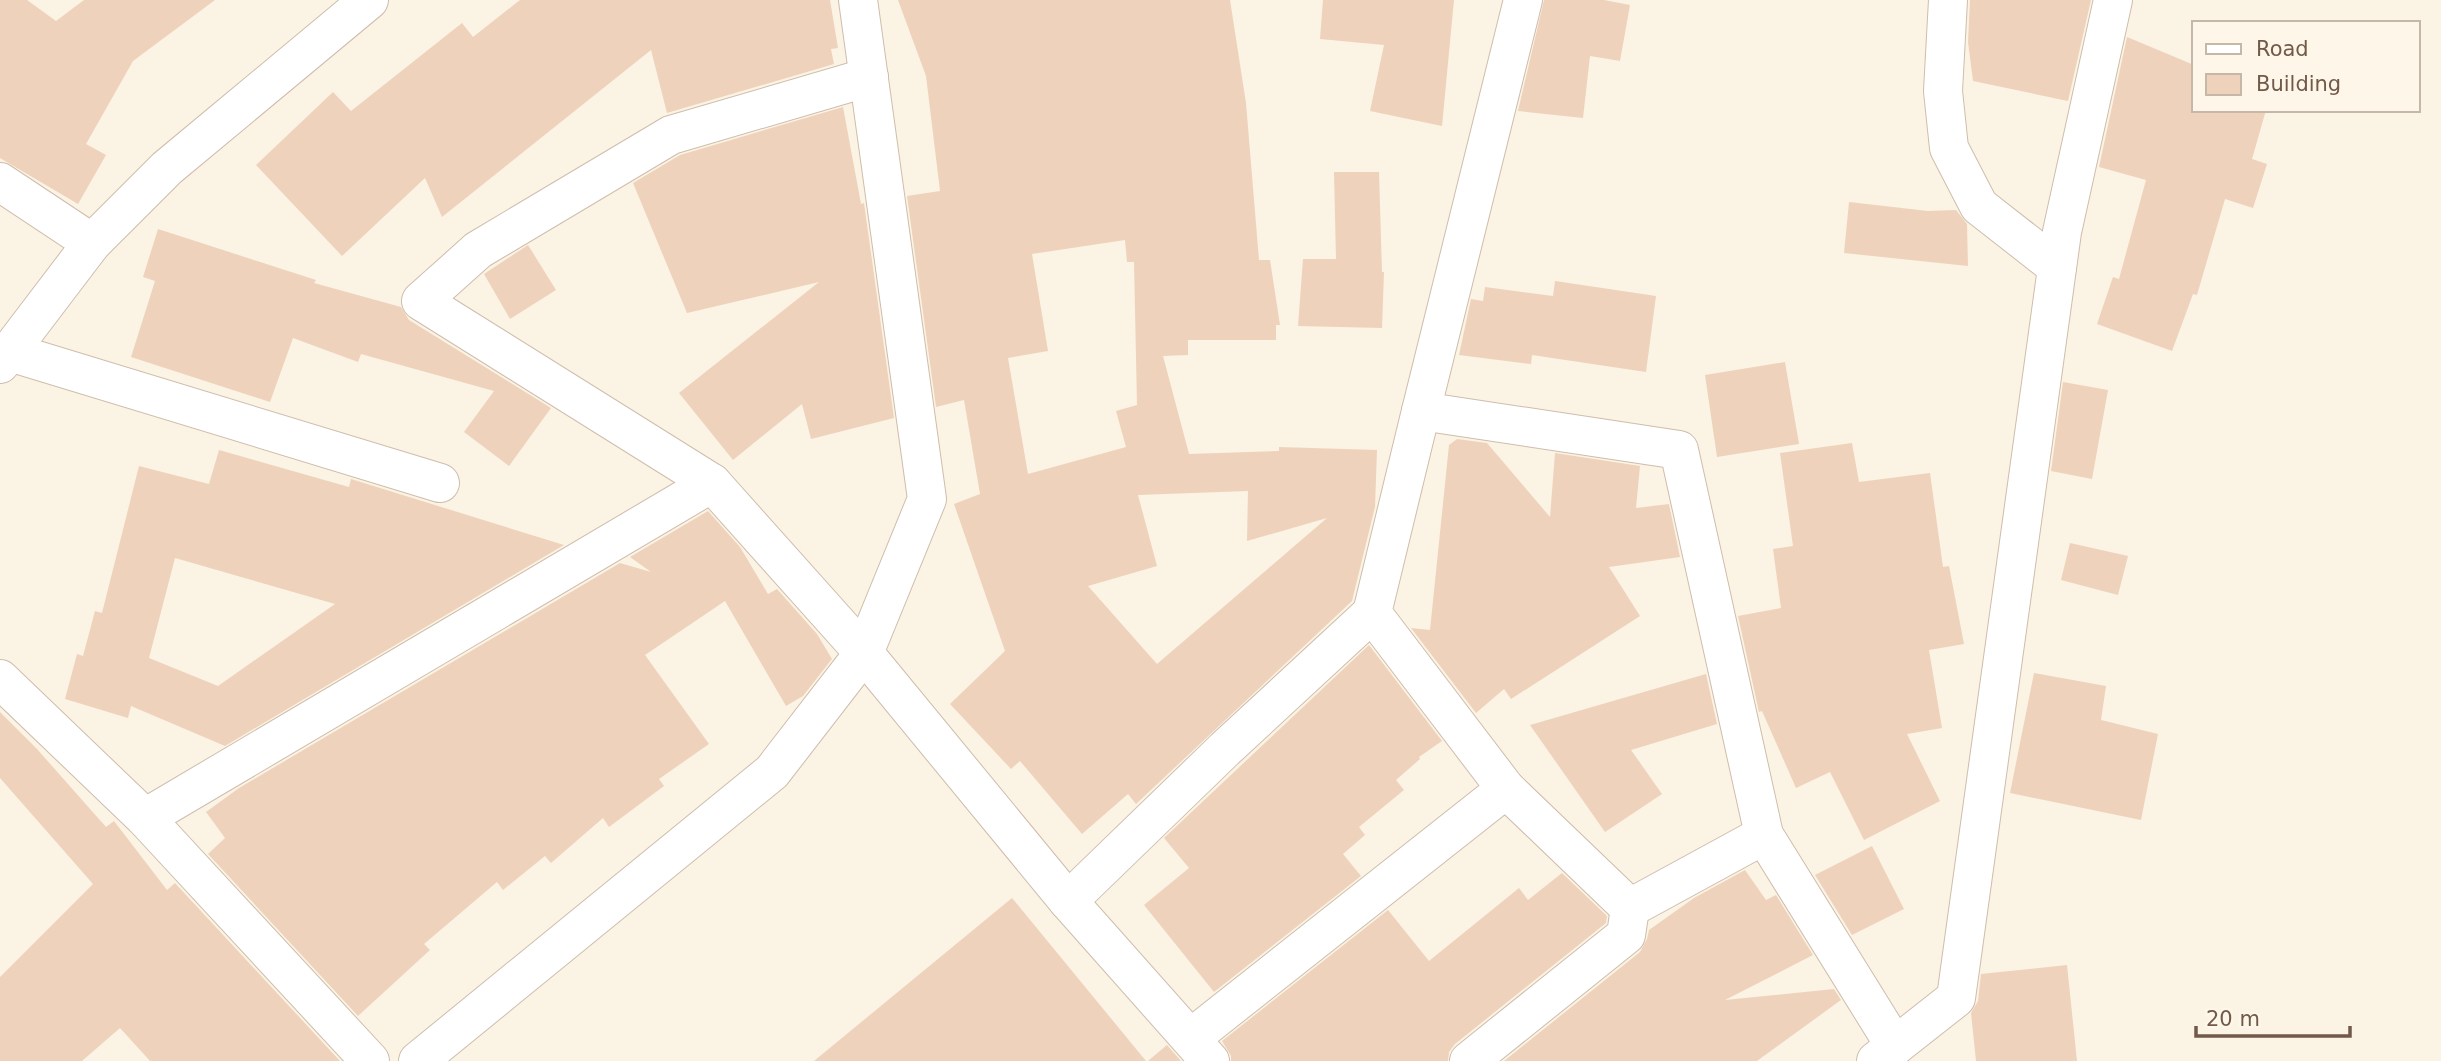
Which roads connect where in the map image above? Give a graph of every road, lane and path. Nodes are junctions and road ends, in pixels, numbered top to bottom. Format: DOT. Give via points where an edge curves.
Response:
graph roads {
  1 [pos="369,0"];
  2 [pos="858,0"];
  3 [pos="1522,0"];
  4 [pos="1948,0"];
  5 [pos="2113,0"];
  6 [pos="869,77"];
  7 [pos="0,182"];
  8 [pos="92,243"];
  9 [pos="2057,267"];
  10 [pos="5,358"];
  11 [pos="1422,411"];
  12 [pos="440,483"];
  13 [pos="712,483"];
  14 [pos="1372,613"];
  15 [pos="864,653"];
  16 [pos="0,679"];
  17 [pos="1506,789"];
  18 [pos="145,818"];
  19 [pos="1764,835"];
  20 [pos="1068,901"];
  21 [pos="1630,908"];
  22 [pos="1201,1050"];
  23 [pos="1885,1054"];
  24 [pos="370,1061"];
  25 [pos="418,1061"];
  26 [pos="1469,1061"];
  1 -- 8 [label="street" via="167,168"];
  2 -- 6 [label="street"];
  3 -- 11 [label="street"];
  4 -- 9 [label="street" via="1943,91 1949,148 1979,206"];
  5 -- 9 [label="street"];
  6 -- 13 [label="street" via="671,135 478,250 421,301"];
  6 -- 15 [label="street" via="928,499"];
  7 -- 8 [label="street"];
  8 -- 10 [label="street"];
  9 -- 23 [label="street" via="1956,998"];
  10 -- 12 [label="street"];
  11 -- 14 [label="street"];
  11 -- 19 [label="street" via="1679,450"];
  13 -- 15 [label="street"];
  13 -- 18 [label="street"];
  14 -- 17 [label="street"];
  14 -- 20 [label="street"];
  15 -- 20 [label="street"];
  15 -- 25 [label="street" via="772,772"];
  16 -- 18 [label="street"];
  17 -- 21 [label="street"];
  17 -- 22 [label="street"];
  18 -- 24 [label="street"];
  19 -- 21 [label="street"];
  19 -- 23 [label="street"];
  20 -- 22 [label="street"];
  21 -- 26 [label="street" via="1626,935"];
}
